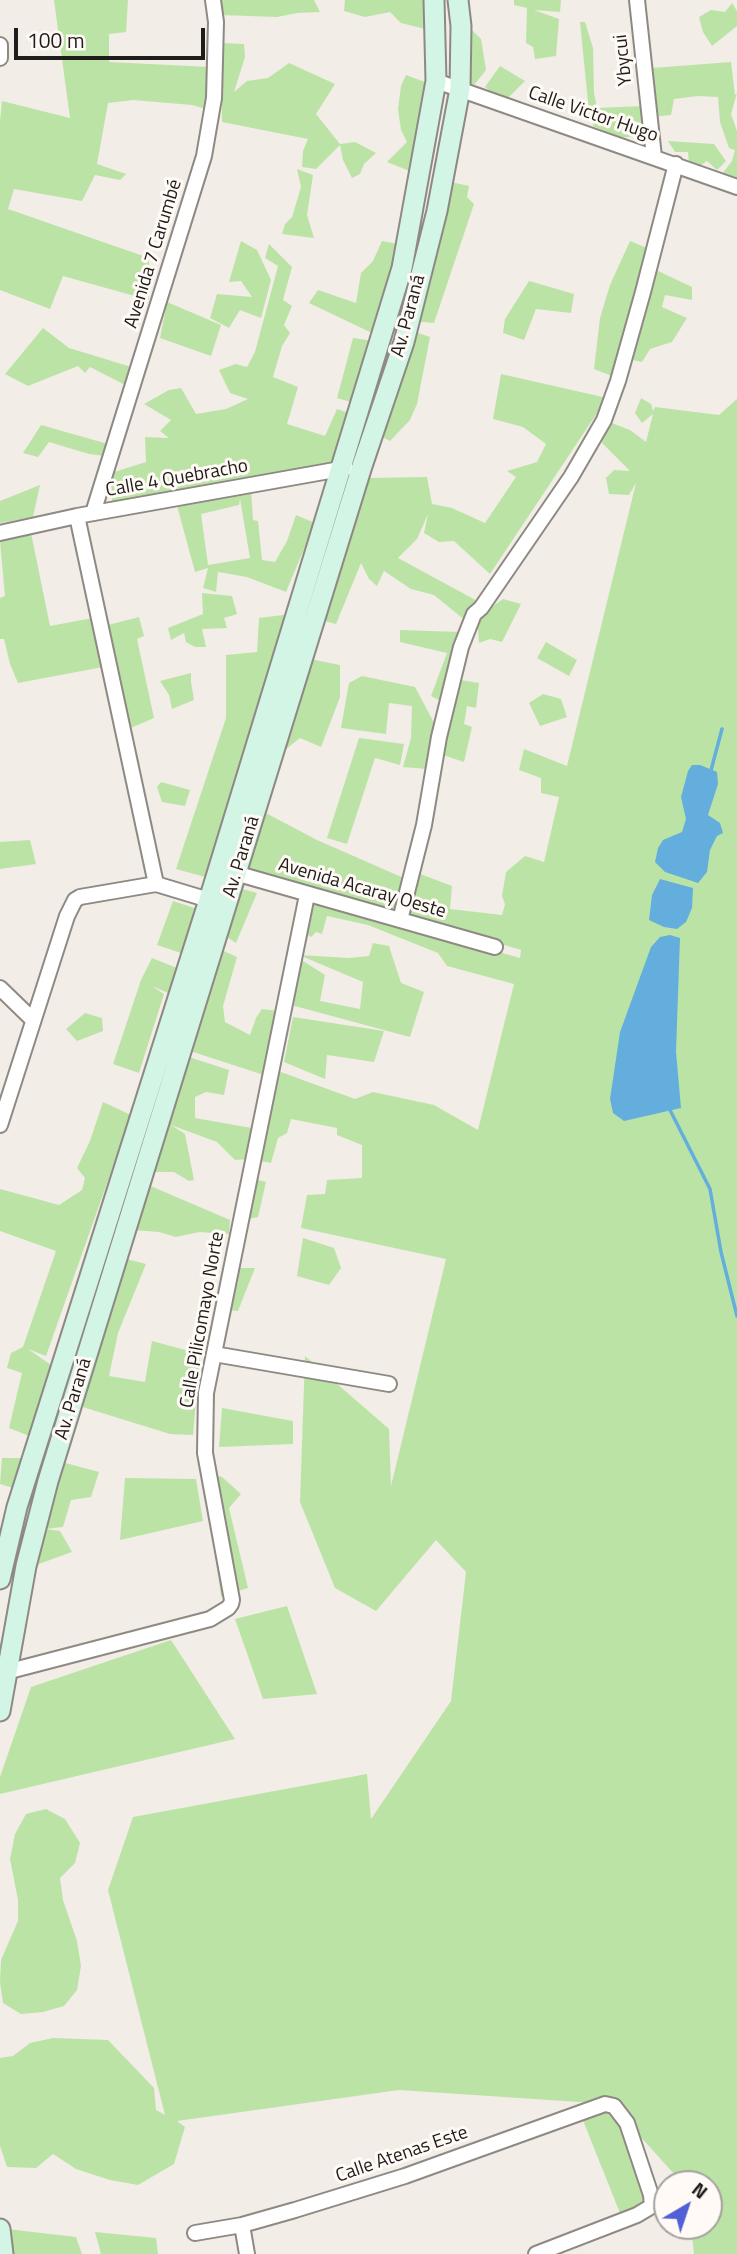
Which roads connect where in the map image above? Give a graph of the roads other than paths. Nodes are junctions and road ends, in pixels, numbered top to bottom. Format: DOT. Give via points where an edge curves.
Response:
graph roads {
  1 [pos="213,0"];
  2 [pos="434,0"];
  3 [pos="458,0"];
  4 [pos="637,0"];
  5 [pos="0,45"];
  6 [pos="0,58"];
  7 [pos="436,81"];
  8 [pos="460,89"];
  9 [pos="654,157"];
  10 [pos="677,164"];
  11 [pos="737,187"];
  12 [pos="362,466"];
  13 [pos="341,469"];
  14 [pos="93,513"];
  15 [pos="77,516"];
  16 [pos="0,533"];
  17 [pos="228,871"];
  18 [pos="156,884"];
  19 [pos="307,895"];
  20 [pos="209,900"];
  21 [pos="400,920"];
  22 [pos="495,947"];
  23 [pos="0,988"];
  24 [pos="33,1020"];
  25 [pos="0,1125"];
  26 [pos="214,1354"];
  27 [pos="389,1384"];
  28 [pos="46,1416"];
  29 [pos="67,1421"];
  30 [pos="0,1579"];
  31 [pos="6,1672"];
  32 [pos="0,1712"];
  33 [pos="242,2225"];
  34 [pos="0,2229"];
  35 [pos="195,2233"];
  36 [pos="559,2250"];
  37 [pos="3,2254"];
  38 [pos="247,2254"];
  39 [pos="536,2254"];
  1 -- 14 [label="street, Avenida 7 Carumbé" via="214,98 204,156"];
  2 -- 7 [label="street, Av. Paraná"];
  3 -- 8 [label="street, Av. Paraná"];
  4 -- 9 [label="street, Ybycui"];
  5 -- 6 [label="street"];
  7 -- 8 [label="street, Calle Victor Hugo"];
  7 -- 13 [label="street, Av. Paraná" via="402,268"];
  8 -- 9 [label="street, Calle Victor Hugo"];
  8 -- 12 [label="street, Av. Paraná" via="437,211 404,342"];
  9 -- 10 [label="street, Calle Victor Hugo"];
  10 -- 11 [label="street, Calle Victor Hugo"];
  10 -- 21 [label="street" via="604,420 572,477 474,614 461,647"];
  12 -- 13 [label="street, Calle 4 Quebracho"];
  12 -- 17 [label="street, Av. Paraná"];
  13 -- 14 [label="street, Calle 4 Quebracho"];
  13 -- 17 [label="street, Av. Paraná"];
  14 -- 15 [label="street, Calle 4 Quebracho"];
  15 -- 16 [label="street, Calle 4 Quebracho"];
  15 -- 18 [label="street"];
  17 -- 19 [label="street, Avenida Acaray Oeste"];
  17 -- 20 [label="street, Av. Paraná"];
  17 -- 29 [label="street, Av. Paraná"];
  18 -- 20 [label="street"];
  18 -- 24 [label="street" via="75,900"];
  19 -- 21 [label="street, Avenida Acaray Oeste"];
  19 -- 26 [label="street, Calle Pilicomayo Norte"];
  20 -- 28 [label="street, Av. Paraná"];
  21 -- 22 [label="street, Avenida Acaray Oeste"];
  23 -- 24 [label="street"];
  24 -- 25 [label="street"];
  26 -- 27 [label="street"];
  26 -- 31 [label="street, Calle Pilicomayo Norte" via="206,1393 205,1453 232,1600 228,1608 210,1619"];
  28 -- 29 [label="street"];
  28 -- 30 [label="street, Av. Paraná"];
  29 -- 31 [label="street, Av. Paraná" via="26,1566"];
  31 -- 32 [label="street, Av. Paraná"];
  33 -- 35 [label="street, Calle Atenas Este"];
  33 -- 36 [label="street, Calle Atenas Este" via="405,2176 605,2104 617,2108 627,2123 652,2206"];
  33 -- 38 [label="street"];
  34 -- 37 [label="street"];
  36 -- 39 [label="street"];
}
